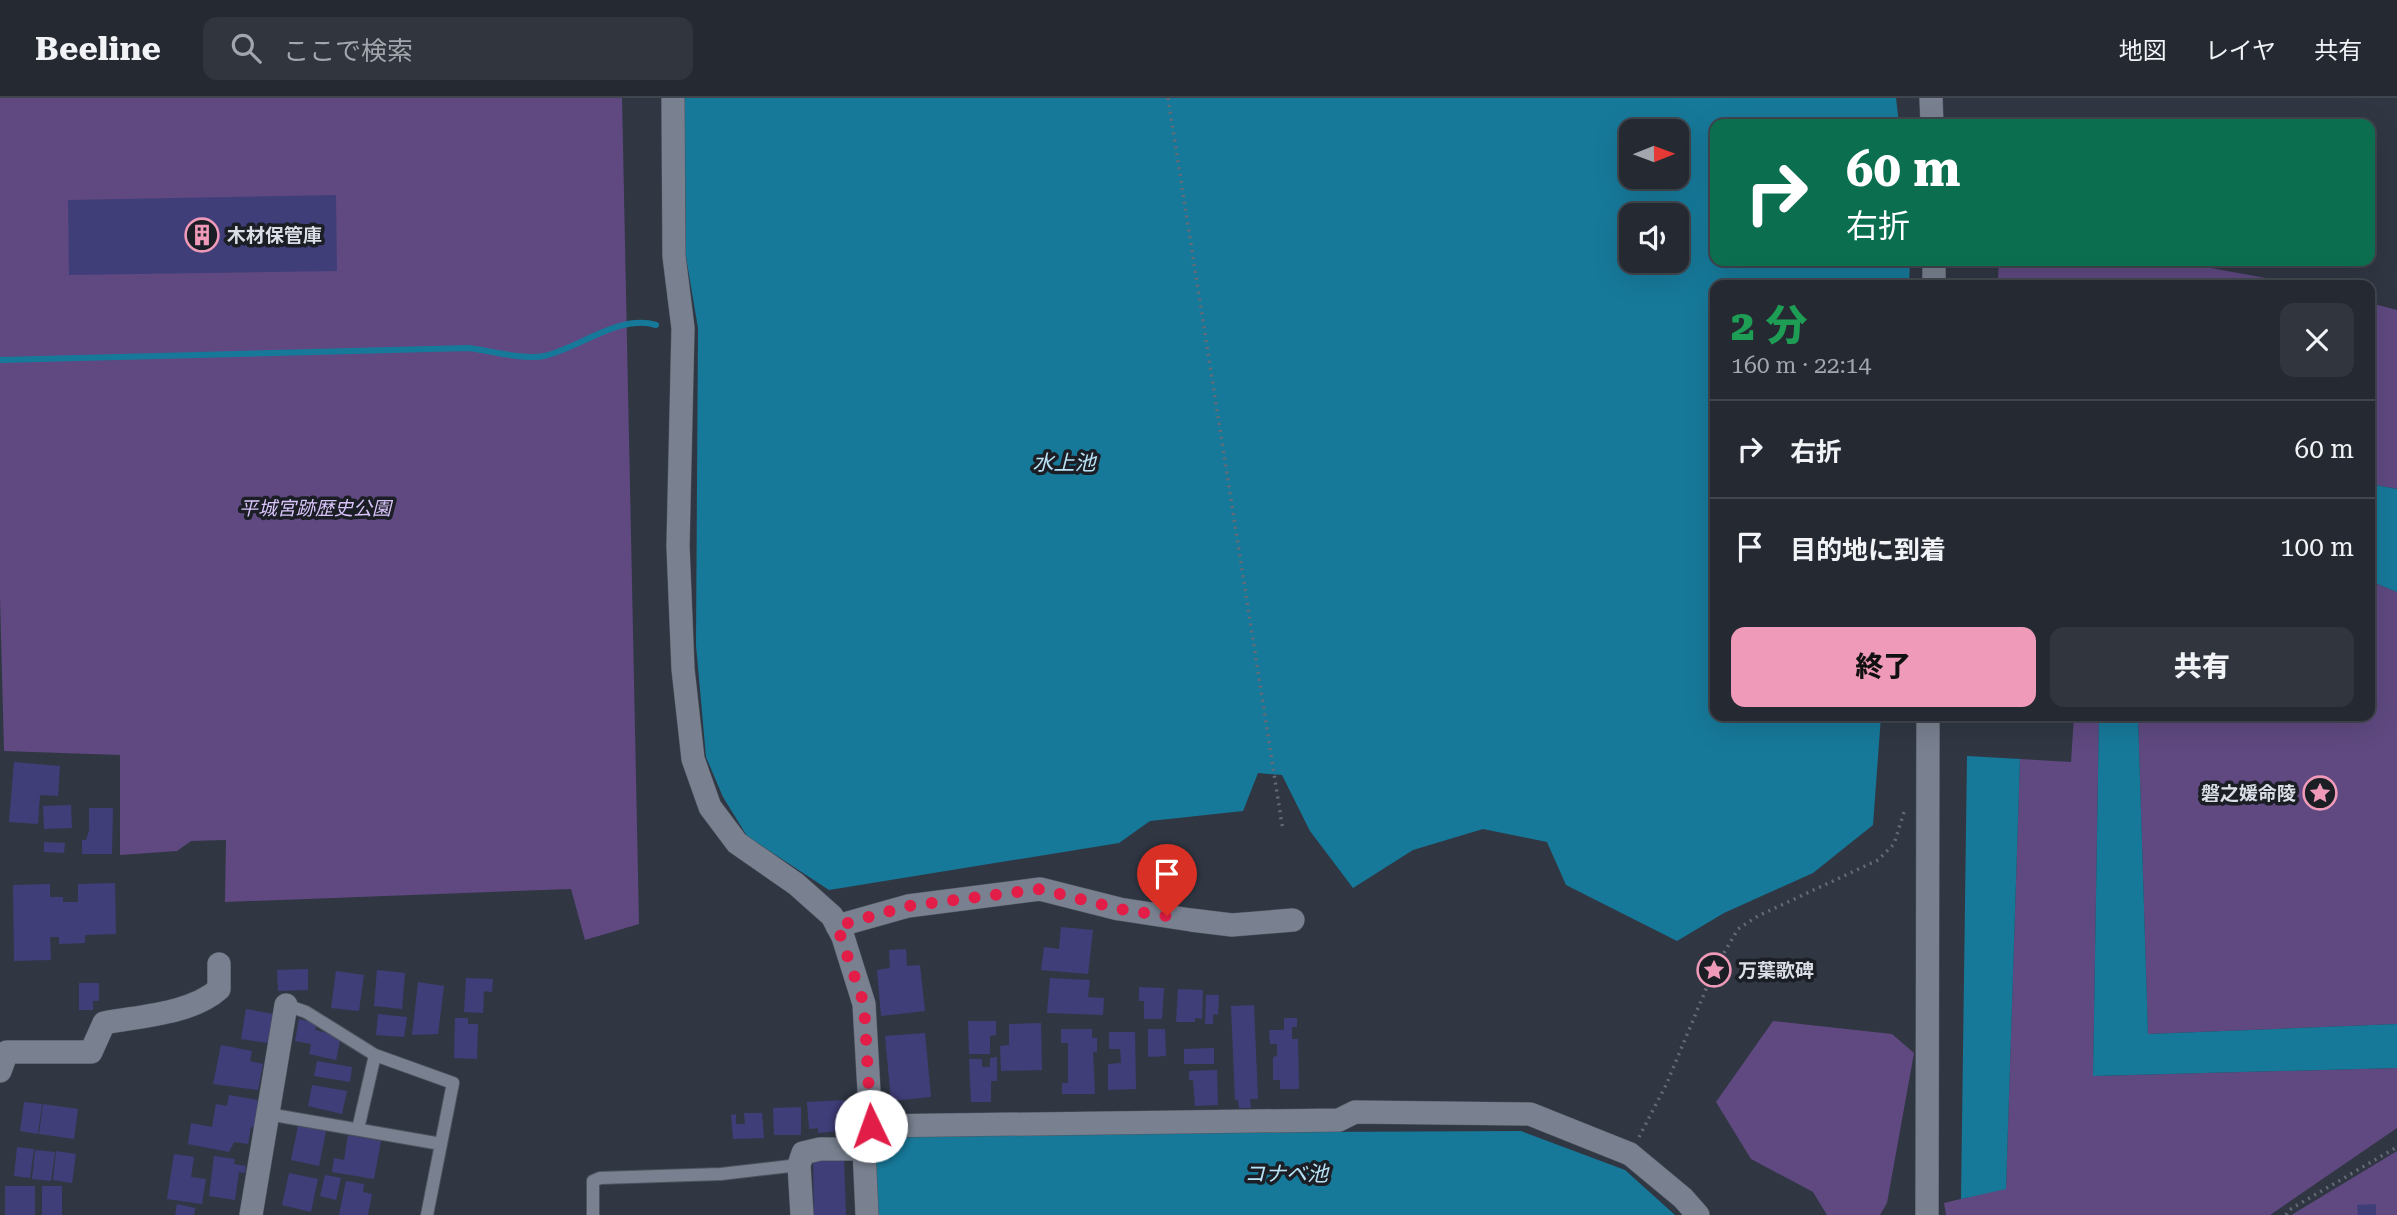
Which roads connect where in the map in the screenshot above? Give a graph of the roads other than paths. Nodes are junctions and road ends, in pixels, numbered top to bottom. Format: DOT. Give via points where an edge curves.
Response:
graph roads {
  1 [pos="673,98"];
  2 [pos="1931,98"];
  3 [pos="1932,119"];
  4 [pos="1928,721"];
  5 [pos="1293,919"];
  6 [pos="837,926"];
  7 [pos="219,964"];
  8 [pos="286,1005"];
  9 [pos="375,1055"];
  10 [pos="0,1071"];
  11 [pos="268,1114"];
  12 [pos="871,1126"];
  13 [pos="358,1129"];
  14 [pos="441,1144"];
  15 [pos="864,1149"];
  16 [pos="799,1165"];
  17 [pos="251,1215"];
  18 [pos="427,1215"];
  19 [pos="593,1215"];
  20 [pos="803,1215"];
  21 [pos="867,1215"];
  22 [pos="1698,1215"];
  23 [pos="1927,1215"];
  1 -- 6 [label="street" via="674,256 683,328 678,546 683,669 694,759 710,807 737,843 796,884"];
  2 -- 3 [label="street"];
  4 -- 23 [label="street"];
  5 -- 6 [label="street" via="1232,925 1119,909 1040,889 908,906"];
  6 -- 12 [label="street" via="864,1004"];
  7 -- 10 [label="street" via="219,989 209,997 172,1010 104,1023 91,1052 7,1052"];
  8 -- 9 [label="lane" via="306,1012"];
  8 -- 11 [label="street"];
  9 -- 13 [label="lane"];
  9 -- 14 [label="lane" via="453,1083"];
  11 -- 13 [label="lane"];
  11 -- 17 [label="street"];
  12 -- 15 [label="street"];
  12 -- 22 [label="street" via="1339,1120 1355,1112 1530,1114 1630,1154"];
  13 -- 14 [label="lane"];
  14 -- 18 [label="lane"];
  15 -- 16 [label="street" via="803,1153"];
  15 -- 21 [label="street"];
  16 -- 19 [label="lane" via="720,1174 600,1178 593,1181"];
  16 -- 20 [label="street"];
}
